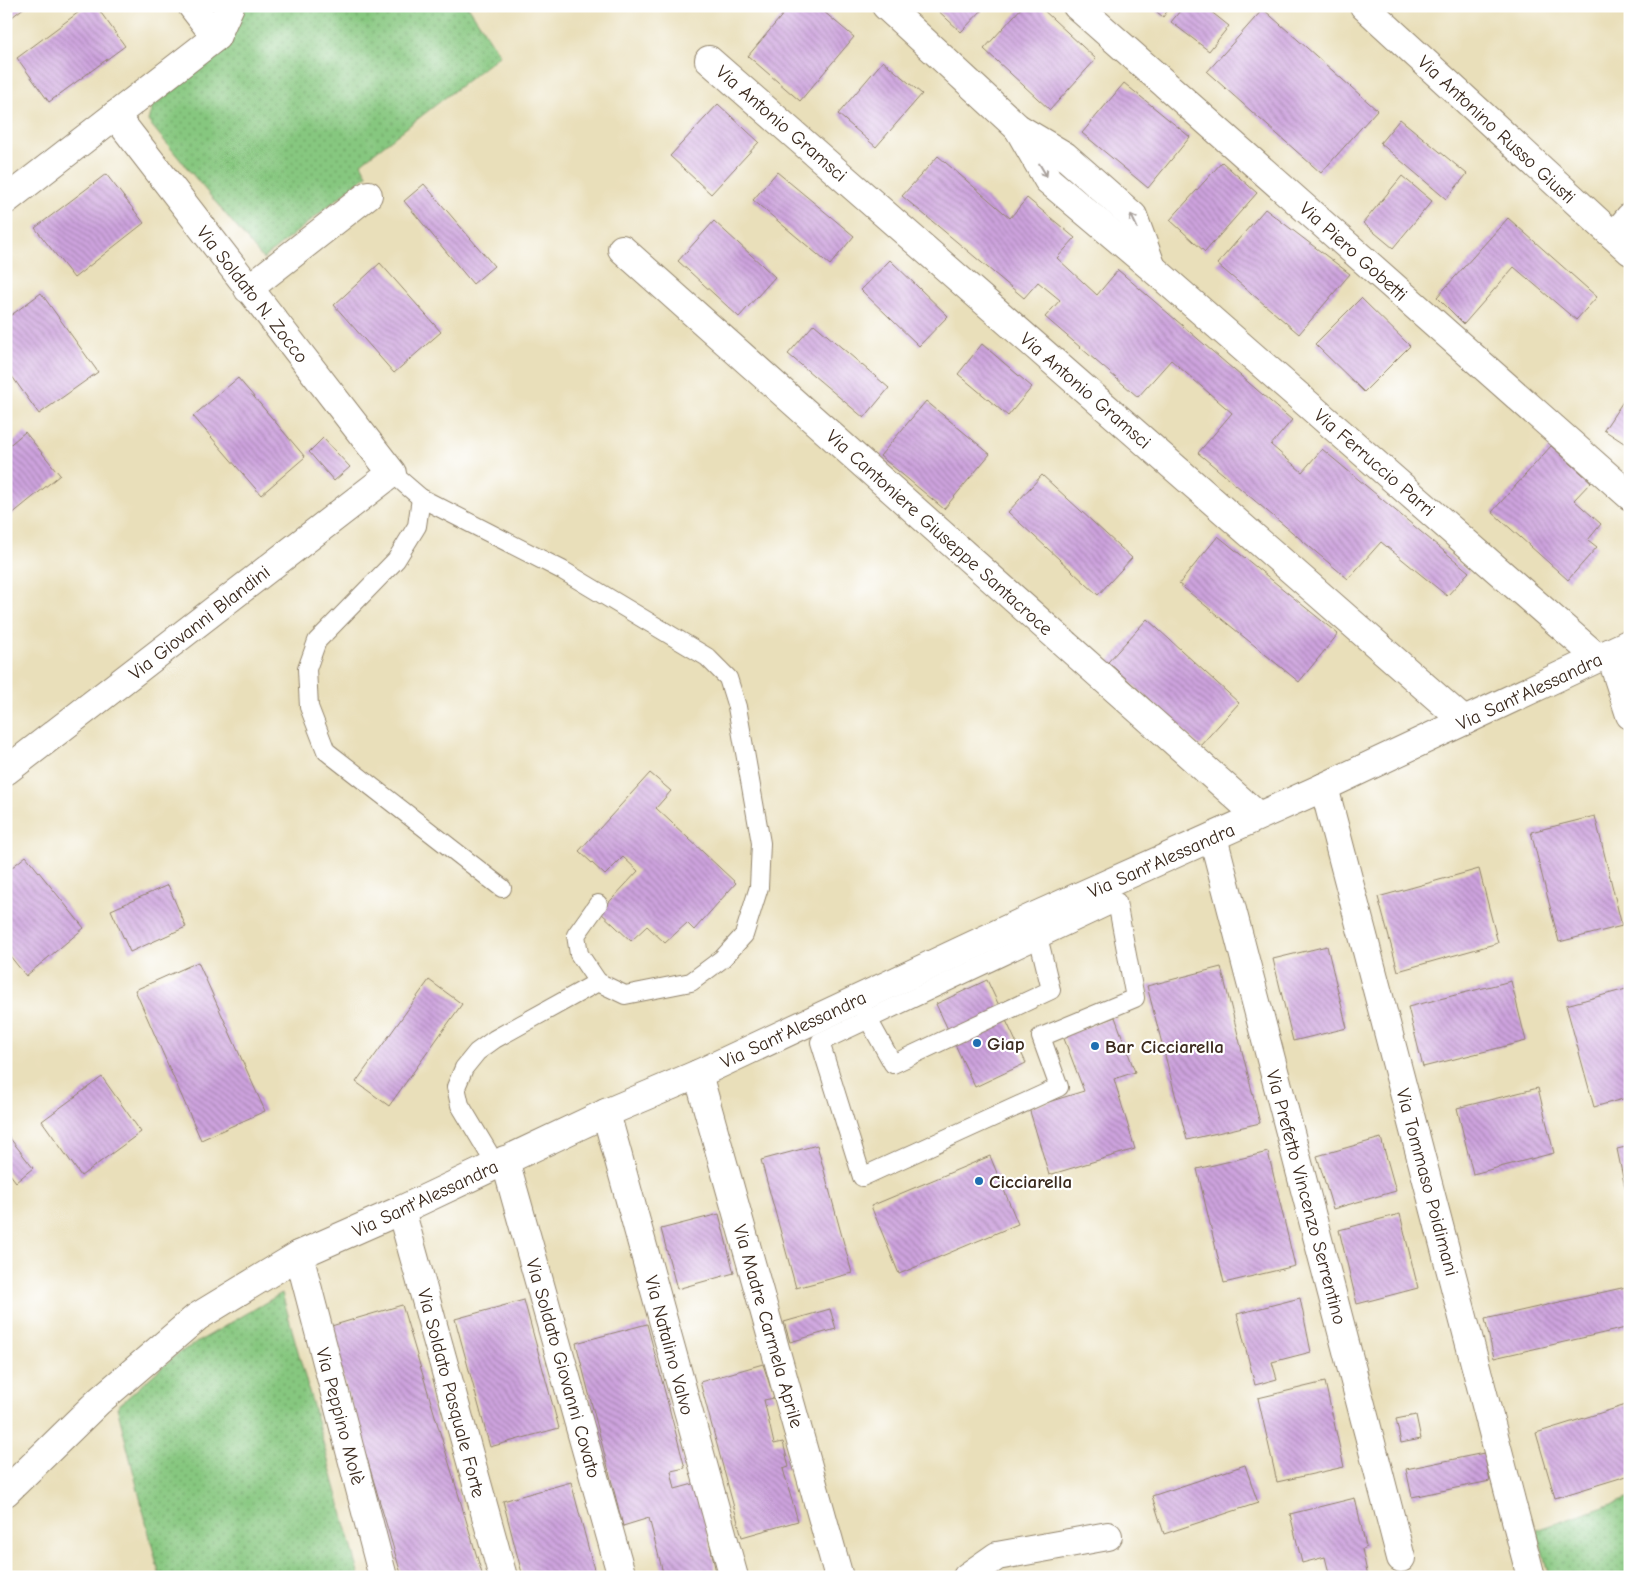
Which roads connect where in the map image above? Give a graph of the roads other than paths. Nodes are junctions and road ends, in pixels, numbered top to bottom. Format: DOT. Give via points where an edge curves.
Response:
graph roads {
  1 [pos="192,6"];
  2 [pos="230,6"];
  3 [pos="886,6"];
  4 [pos="1077,6"];
  5 [pos="1364,6"];
  6 [pos="216,37"];
  7 [pos="709,60"];
  8 [pos="115,115"];
  9 [pos="368,195"];
  10 [pos="6,200"];
  11 [pos="1624,235"];
  12 [pos="622,249"];
  13 [pos="248,289"];
  14 [pos="392,473"];
  15 [pos="1630,496"];
  16 [pos="421,498"];
  17 [pos="1613,651"];
  18 [pos="1630,715"];
  19 [pos="1464,721"];
  20 [pos="6,771"];
  21 [pos="1324,788"];
  22 [pos="1258,816"];
  23 [pos="1213,837"];
  24 [pos="502,888"];
  25 [pos="598,904"];
  26 [pos="1035,928"];
  27 [pos="598,982"];
  28 [pos="862,1009"];
  29 [pos="698,1074"];
  30 [pos="606,1113"];
  31 [pos="501,1162"];
  32 [pos="401,1210"];
  33 [pos="299,1255"];
  34 [pos="6,1492"];
  35 [pos="1108,1536"];
  36 [pos="1401,1558"];
  37 [pos="383,1577"];
  38 [pos="503,1577"];
  39 [pos="622,1577"];
  40 [pos="734,1577"];
  41 [pos="839,1577"];
  42 [pos="967,1577"];
  43 [pos="1531,1577"];
  1 -- 6 [label="street"];
  2 -- 6 [label="street"];
  3 -- 17 [label="street, Via Ferruccio Parri" via="1018,128 1065,156 1133,216 1151,267"];
  4 -- 15 [label="street, Via Piero Gobetti"];
  5 -- 11 [label="street, Via Antonino Russo Giusti"];
  6 -- 8 [label="street"];
  7 -- 19 [label="street, Via Antonio Gramsci"];
  8 -- 10 [label="street"];
  8 -- 13 [label="street, Via Soldato N. Zocco"];
  9 -- 13 [label="street"];
  12 -- 22 [label="street, Via Cantoniere Giuseppe Santacroce"];
  13 -- 14 [label="street, Via Soldato N. Zocco"];
  14 -- 16 [label="lane"];
  14 -- 20 [label="street, Via Giovanni Blandini"];
  16 -- 24 [label="lane" via="418,526 396,560 317,641 307,669 309,707 326,751"];
  16 -- 27 [label="lane" via="562,570 707,657 728,678 738,707 761,843 759,886 744,935 722,959 691,982 625,995"];
  17 -- 18 [label="street"];
  17 -- 19 [label="street, Via Sant'Alessandra"];
  19 -- 21 [label="street, Via Sant'Alessandra"];
  21 -- 22 [label="street, Via Sant'Alessandra"];
  21 -- 43 [label="street, Via Tommaso Poidimani"];
  22 -- 23 [label="street, Via Sant'Alessandra"];
  23 -- 26 [label="street, Via Sant'Alessandra"];
  23 -- 36 [label="street, Via Prefetto Vincenzo Serrentino"];
  25 -- 27 [label="lane" via="576,936 579,954"];
  26 -- 28 [label="street, Via Sant'Alessandra"];
  26 -- 28 [label="lane" via="1051,990 893,1064"];
  26 -- 28 [label="lane" via="1117,902 1136,998 1041,1037 1059,1087 862,1177 820,1042"];
  27 -- 31 [label="lane" via="495,1039 477,1052 464,1068 456,1087 460,1105"];
  28 -- 29 [label="street, Via Sant'Alessandra"];
  29 -- 30 [label="street, Via Sant'Alessandra"];
  29 -- 41 [label="street, Via Madre Carmela Aprile"];
  30 -- 31 [label="street, Via Sant'Alessandra"];
  30 -- 40 [label="street, Via Natalino Valvo"];
  31 -- 32 [label="street, Via Sant'Alessandra"];
  31 -- 39 [label="street, Via Soldato Giovanni Covato"];
  32 -- 33 [label="street, Via Sant'Alessandra"];
  32 -- 38 [label="street, Via Soldato Pasquale Forte"];
  33 -- 34 [label="street, Via Sant'Alessandra" via="197,1317 99,1400"];
  33 -- 37 [label="street, Via Peppino Molè"];
  35 -- 42 [label="street" via="997,1556"];
}
